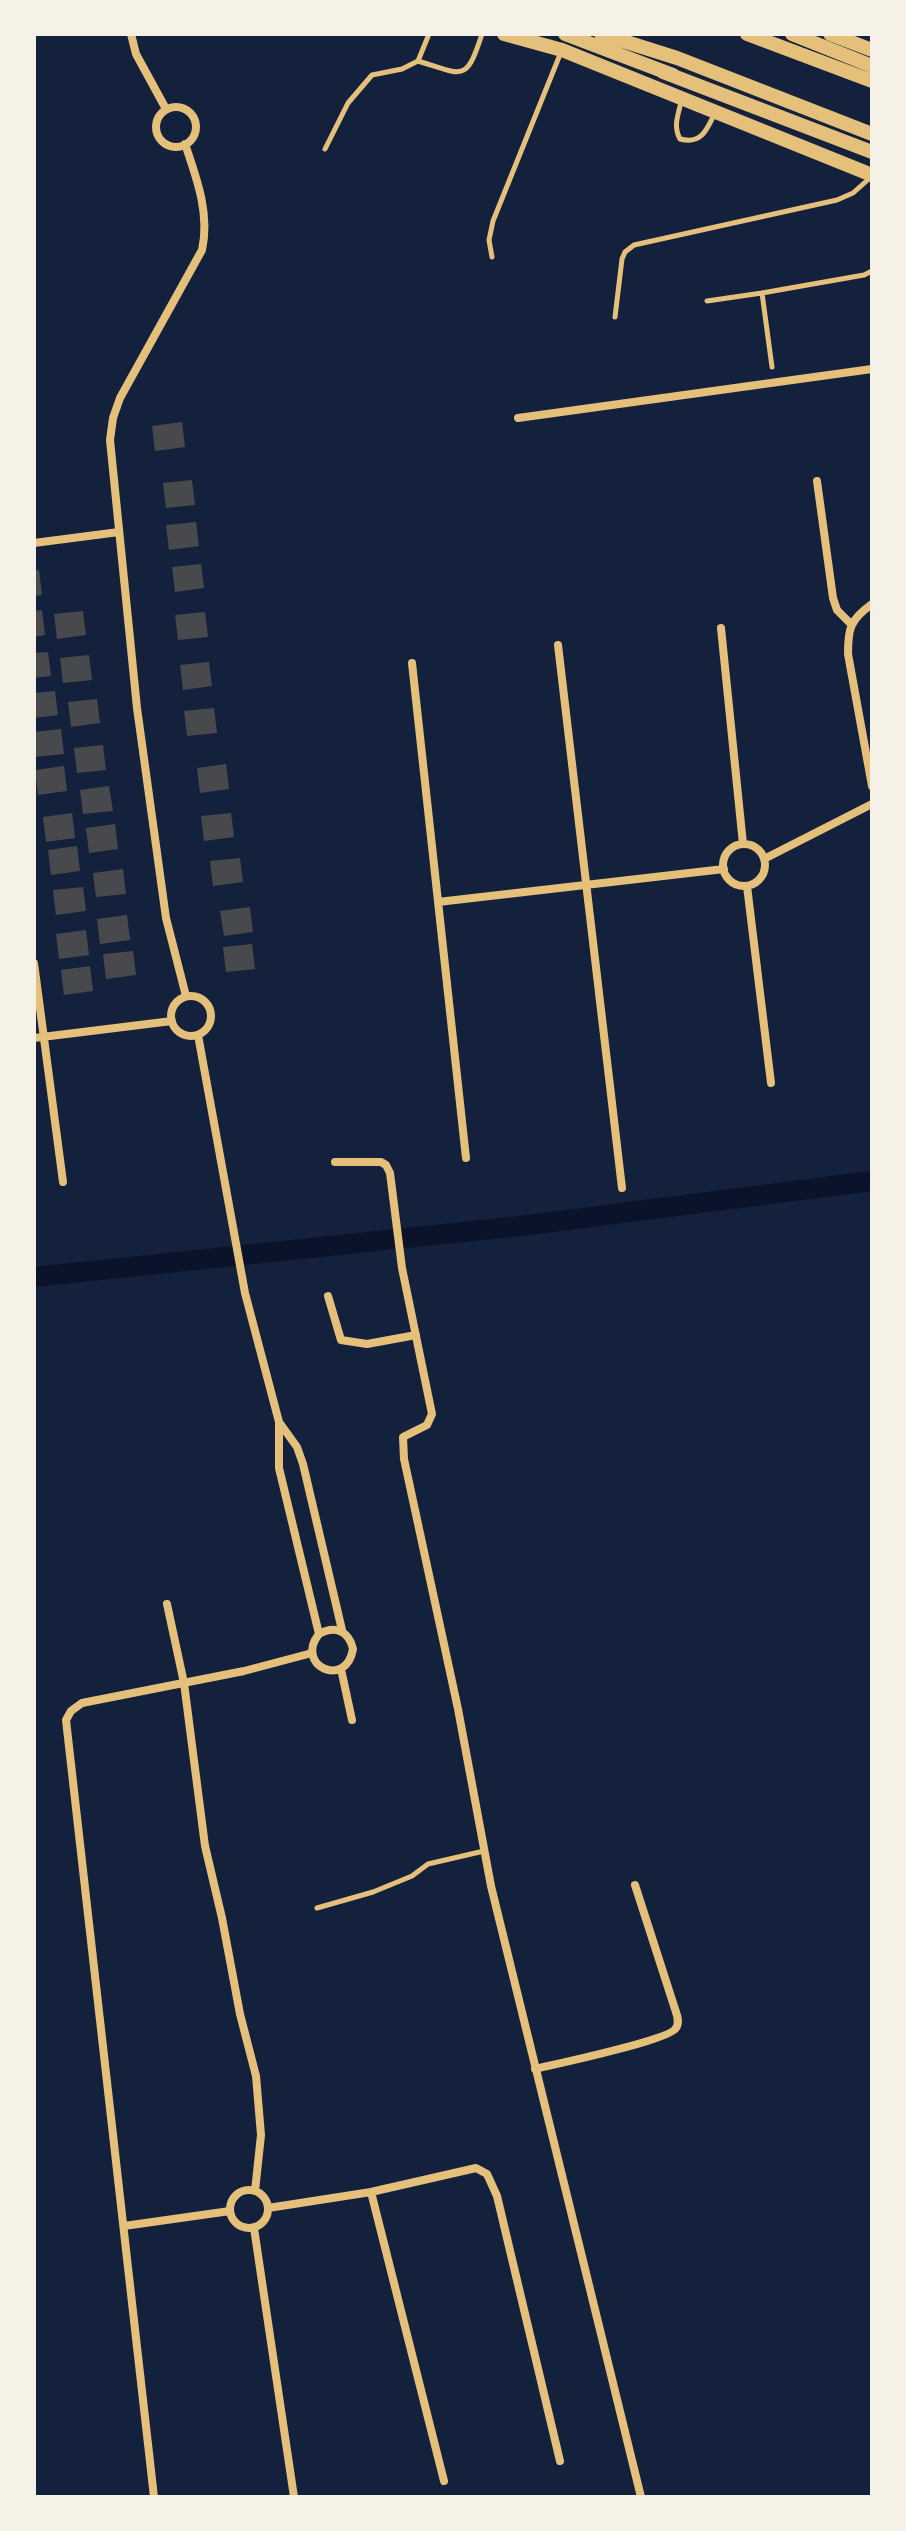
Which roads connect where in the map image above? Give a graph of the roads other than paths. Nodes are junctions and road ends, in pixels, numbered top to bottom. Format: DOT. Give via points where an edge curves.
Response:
graph roads {
  1 [pos="131,34"];
  2 [pos="429,34"];
  3 [pos="482,34"];
  4 [pos="504,34"];
  5 [pos="565,34"];
  6 [pos="601,34"];
  7 [pos="747,34"];
  8 [pos="830,34"];
  9 [pos="792,39"];
  10 [pos="541,44"];
  11 [pos="562,50"];
  12 [pos="872,50"];
  13 [pos="418,61"];
  14 [pos="872,68"];
  15 [pos="673,75"];
  16 [pos="872,81"];
  17 [pos="682,99"];
  18 [pos="166,109"];
  19 [pos="716,112"];
  20 [pos="872,134"];
  21 [pos="185,144"];
  22 [pos="325,149"];
  23 [pos="872,152"];
  24 [pos="872,176"];
  25 [pos="492,257"];
  26 [pos="872,271"];
  27 [pos="762,293"];
  28 [pos="707,301"];
  29 [pos="615,317"];
  30 [pos="772,367"];
  31 [pos="872,369"];
  32 [pos="518,418"];
  33 [pos="817,481"];
  34 [pos="119,532"];
  35 [pos="34,543"];
  36 [pos="872,604"];
  37 [pos="851,624"];
  38 [pos="721,628"];
  39 [pos="558,645"];
  40 [pos="412,663"];
  41 [pos="872,786"];
  42 [pos="872,804"];
  43 [pos="743,844"];
  44 [pos="764,859"];
  45 [pos="724,869"];
  46 [pos="586,885"];
  47 [pos="747,886"];
  48 [pos="438,902"];
  49 [pos="34,963"];
  50 [pos="186,996"];
  51 [pos="172,1021"];
  52 [pos="198,1035"];
  53 [pos="38,1037"];
  54 [pos="771,1083"];
  55 [pos="466,1158"];
  56 [pos="335,1162"];
  57 [pos="63,1182"];
  58 [pos="622,1188"];
  59 [pos="328,1296"];
  60 [pos="416,1335"];
  61 [pos="279,1422"];
  62 [pos="167,1604"];
  63 [pos="342,1630"];
  64 [pos="319,1634"];
  65 [pos="312,1653"];
  66 [pos="341,1669"];
  67 [pos="184,1683"];
  68 [pos="352,1720"];
  69 [pos="484,1851"];
  70 [pos="635,1885"];
  71 [pos="317,1908"];
  72 [pos="535,2069"];
  73 [pos="255,2191"];
  74 [pos="371,2192"];
  75 [pos="268,2208"];
  76 [pos="230,2211"];
  77 [pos="124,2226"];
  78 [pos="254,2228"];
  79 [pos="560,2461"];
  80 [pos="444,2481"];
  81 [pos="154,2497"];
  82 [pos="294,2497"];
  83 [pos="641,2497"];
  1 -- 18 [label="street"];
  2 -- 13 [label="lane"];
  3 -- 13 [label="lane" via="464,71"];
  4 -- 10 [label="main road"];
  5 -- 15 [label="main road"];
  6 -- 20 [label="main road"];
  7 -- 9 [label="main road"];
  8 -- 12 [label="main road"];
  9 -- 14 [label="main road"];
  9 -- 16 [label="main road"];
  10 -- 11 [label="main road"];
  10 -- 15 [label="main road"];
  11 -- 17 [label="main road"];
  11 -- 25 [label="lane" via="493,221"];
  13 -- 22 [label="lane" via="372,75 348,103"];
  15 -- 23 [label="main road"];
  17 -- 19 [label="main road"];
  17 -- 19 [label="lane" via="675,124 680,139 702,137"];
  18 -- 21 [label="street" via="156,125 160,138 172,146"];
  18 -- 21 [label="street" via="182,108 195,119 194,136"];
  19 -- 24 [label="main road"];
  21 -- 34 [label="street" via="202,200 205,235 196,263 113,418 110,440"];
  24 -- 29 [label="lane" via="837,200 634,245 622,259"];
  26 -- 27 [label="lane"];
  27 -- 28 [label="lane"];
  27 -- 30 [label="lane"];
  31 -- 32 [label="street"];
  33 -- 37 [label="street" via="833,598"];
  34 -- 35 [label="street"];
  34 -- 50 [label="street" via="166,918"];
  36 -- 37 [label="street"];
  37 -- 41 [label="street" via="848,654"];
  38 -- 43 [label="street"];
  39 -- 46 [label="street"];
  40 -- 48 [label="street"];
  42 -- 44 [label="street"];
  43 -- 44 [label="street" via="756,848"];
  43 -- 45 [label="street" via="728,852"];
  44 -- 47 [label="street" via="763,873"];
  45 -- 46 [label="street"];
  45 -- 47 [label="street" via="732,882"];
  46 -- 48 [label="street"];
  46 -- 58 [label="street"];
  47 -- 54 [label="street"];
  48 -- 55 [label="street"];
  49 -- 53 [label="street"];
  50 -- 51 [label="street" via="174,1005"];
  50 -- 52 [label="street" via="203,1000 211,1015"];
  51 -- 52 [label="street" via="181,1034"];
  51 -- 53 [label="street"];
  52 -- 61 [label="street" via="245,1293"];
  53 -- 57 [label="street"];
  56 -- 60 [label="street" via="381,1162 390,1173"];
  59 -- 60 [label="street" via="341,1340 367,1344"];
  60 -- 69 [label="street" via="432,1414 427,1425 407,1433 401,1443"];
  61 -- 63 [label="street" via="303,1464"];
  61 -- 64 [label="street" via="279,1468"];
  62 -- 67 [label="street"];
  63 -- 64 [label="street"];
  63 -- 66 [label="street" via="353,1649"];
  64 -- 65 [label="street"];
  65 -- 66 [label="street" via="326,1670"];
  65 -- 67 [label="street"];
  66 -- 68 [label="street"];
  67 -- 73 [label="street" via="205,1846 260,2101"];
  67 -- 77 [label="street" via="82,1703 66,1720"];
  69 -- 71 [label="lane" via="428,1864 373,1892"];
  69 -- 72 [label="street"];
  70 -- 72 [label="street" via="675,2009 676,2028 671,2034"];
  72 -- 83 [label="street"];
  73 -- 75 [label="street"];
  73 -- 76 [label="street" via="237,2195"];
  74 -- 75 [label="street"];
  74 -- 79 [label="street" via="476,2168 487,2174 497,2196"];
  74 -- 80 [label="street"];
  75 -- 78 [label="street" via="265,2221"];
  76 -- 77 [label="street"];
  76 -- 78 [label="street" via="235,2223"];
  77 -- 81 [label="street"];
  78 -- 82 [label="street"];
}
